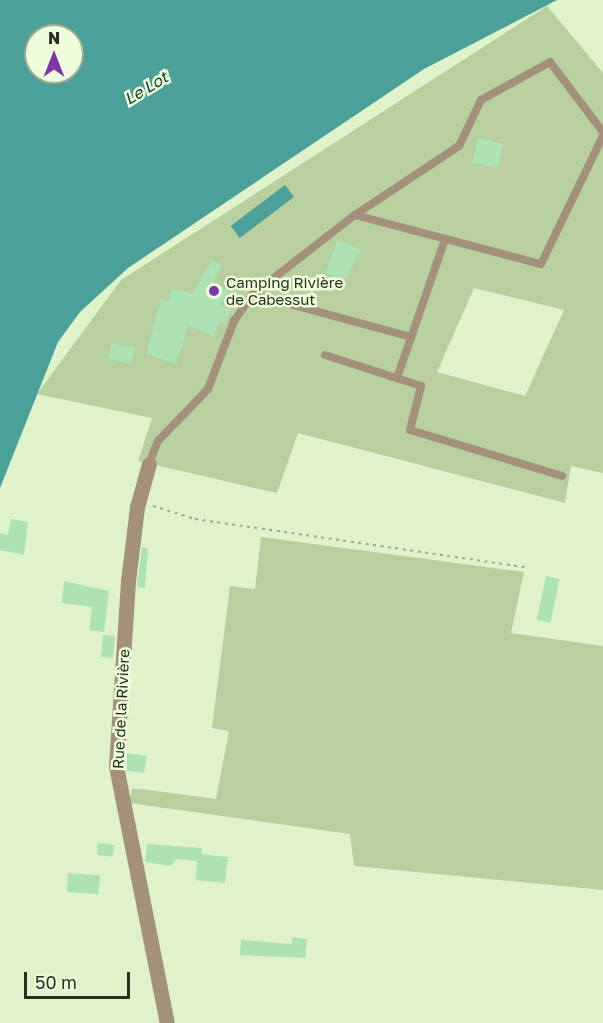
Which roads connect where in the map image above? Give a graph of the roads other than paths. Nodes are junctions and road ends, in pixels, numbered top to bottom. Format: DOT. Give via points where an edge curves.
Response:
graph roads {
  1 [pos="603,134"];
  2 [pos="355,215"];
  3 [pos="445,239"];
  4 [pos="253,294"];
  5 [pos="411,337"];
  6 [pos="325,355"];
  7 [pos="397,378"];
  8 [pos="149,464"];
  9 [pos="562,476"];
  10 [pos="167,1023"];
  1 -- 2 [label="lane" via="550,62 481,100 459,146"];
  1 -- 3 [label="lane" via="541,264"];
  2 -- 3 [label="lane"];
  2 -- 4 [label="lane"];
  3 -- 5 [label="lane"];
  4 -- 5 [label="lane"];
  4 -- 8 [label="lane" via="234,321 208,389 158,441"];
  5 -- 7 [label="lane"];
  6 -- 7 [label="lane"];
  7 -- 9 [label="lane" via="421,386 410,430"];
  8 -- 10 [label="street, Rue de la Rivière" via="140,497 128,583 116,766"];
}
